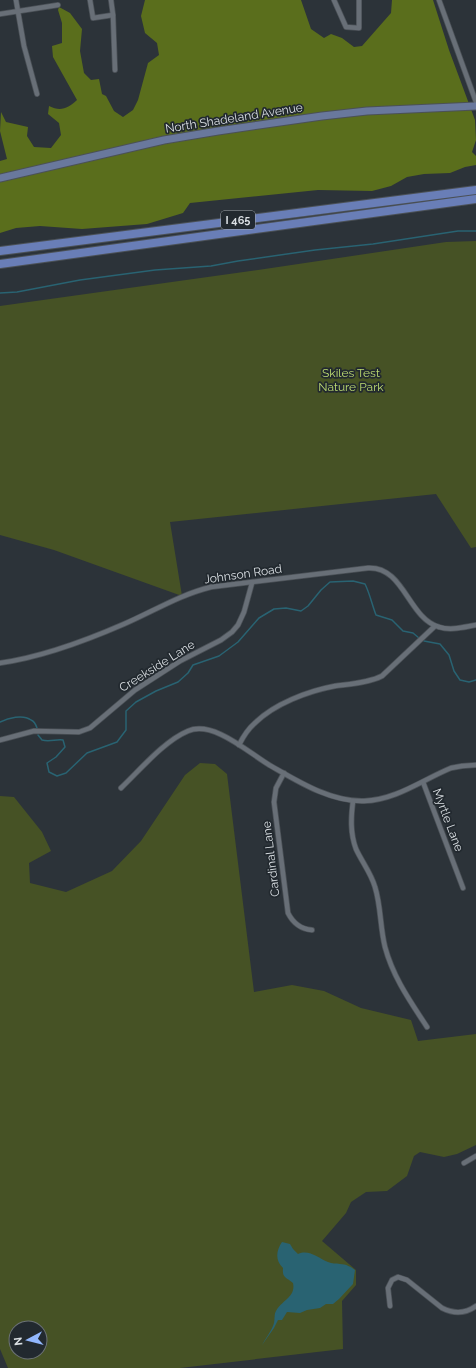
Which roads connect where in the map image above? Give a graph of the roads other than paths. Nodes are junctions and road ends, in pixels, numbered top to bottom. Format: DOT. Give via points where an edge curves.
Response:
graph roads {
  1 [pos="16,0"];
  2 [pos="90,0"];
  3 [pos="111,0"];
  4 [pos="334,0"];
  5 [pos="359,0"];
  6 [pos="439,0"];
  7 [pos="58,5"];
  8 [pos="18,11"];
  9 [pos="0,14"];
  10 [pos="113,15"];
  11 [pos="115,70"];
  12 [pos="37,94"];
  13 [pos="476,102"];
  14 [pos="476,106"];
  15 [pos="0,178"];
  16 [pos="476,190"];
  17 [pos="476,198"];
  18 [pos="476,204"];
  19 [pos="433,205"];
  20 [pos="0,251"];
  21 [pos="0,264"];
  22 [pos="252,583"];
  23 [pos="476,625"];
  24 [pos="435,626"];
  25 [pos="0,663"];
  26 [pos="0,740"];
  27 [pos="239,745"];
  28 [pos="476,766"];
  29 [pos="284,773"];
  30 [pos="423,782"];
  31 [pos="121,788"];
  32 [pos="353,801"];
  33 [pos="463,888"];
  34 [pos="312,930"];
  35 [pos="426,1027"];
  36 [pos="476,1156"];
  37 [pos="464,1163"];
  38 [pos="390,1306"];
  39 [pos="476,1306"];
  1 -- 8 [label="street"];
  2 -- 10 [label="street" via="93,18"];
  3 -- 10 [label="street"];
  4 -- 5 [label="street" via="346,27 359,28"];
  6 -- 13 [label="street"];
  7 -- 8 [label="street"];
  8 -- 9 [label="street"];
  8 -- 12 [label="street"];
  10 -- 11 [label="street"];
  14 -- 15 [label="main road, North Shadeland Avenue" via="367,111 218,131 150,143"];
  16 -- 20 [label="highway, I 465"];
  17 -- 19 [label="highway, I 465"];
  18 -- 19 [label="highway"];
  19 -- 21 [label="highway, I 465"];
  22 -- 24 [label="street, Johnson Road" via="377,569 392,576 421,616"];
  22 -- 25 [label="street, Johnson Road" via="211,587 192,592 80,642"];
  22 -- 26 [label="street, Creekside Lane" via="244,612 232,632 135,690 90,728 78,732 34,731"];
  23 -- 24 [label="street" via="451,629"];
  24 -- 27 [label="street" via="382,676 318,690 284,704 255,722"];
  27 -- 29 [label="street"];
  27 -- 31 [label="street" via="214,732 189,730 167,744"];
  28 -- 30 [label="street" via="453,768"];
  29 -- 32 [label="street" via="325,794"];
  29 -- 34 [label="street, Cardinal Lane" via="276,788 274,802 287,908 292,921"];
  30 -- 32 [label="street" via="387,797"];
  30 -- 33 [label="street, Myrtle Lane"];
  32 -- 35 [label="street" via="353,836 376,888 388,959 404,993"];
  36 -- 37 [label="street"];
  38 -- 39 [label="street" via="389,1286 392,1280 398,1277 407,1280 448,1311 462,1312"];
}
